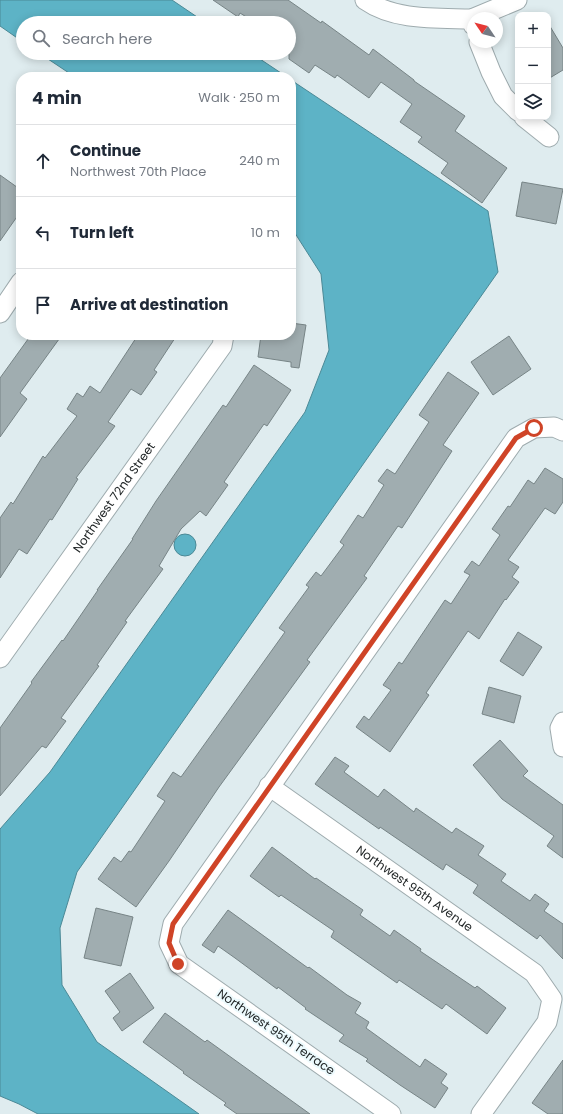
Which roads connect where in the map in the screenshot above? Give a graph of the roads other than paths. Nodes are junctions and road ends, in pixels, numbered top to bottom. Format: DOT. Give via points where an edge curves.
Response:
graph roads {
  1 [pos="365,0"];
  2 [pos="517,0"];
  3 [pos="491,12"];
  4 [pos="467,20"];
  5 [pos="481,48"];
  6 [pos="515,108"];
  7 [pos="528,120"];
  8 [pos="549,137"];
  9 [pos="16,289"];
  10 [pos="0,313"];
  11 [pos="223,340"];
  12 [pos="563,431"];
  13 [pos="0,658"];
  14 [pos="563,722"];
  15 [pos="563,747"];
  16 [pos="270,786"];
  17 [pos="392,1114"];
  18 [pos="481,1114"];
  1 -- 4 [label="street" via="374,6 412,18"];
  2 -- 3 [label="street"];
  5 -- 6 [label="street" via="503,96"];
  7 -- 8 [label="street"];
  9 -- 10 [label="street"];
  11 -- 13 [label="street, Northwest 72nd Street" via="222,346"];
  12 -- 16 [label="street" via="554,427 534,428 516,438"];
  14 -- 15 [label="street" via="560,728"];
  16 -- 17 [label="street, Northwest 95th Terrace" via="173,924 169,943 178,964"];
  16 -- 18 [label="street, Northwest 95th Avenue" via="534,973 552,999 547,1022"];
}
